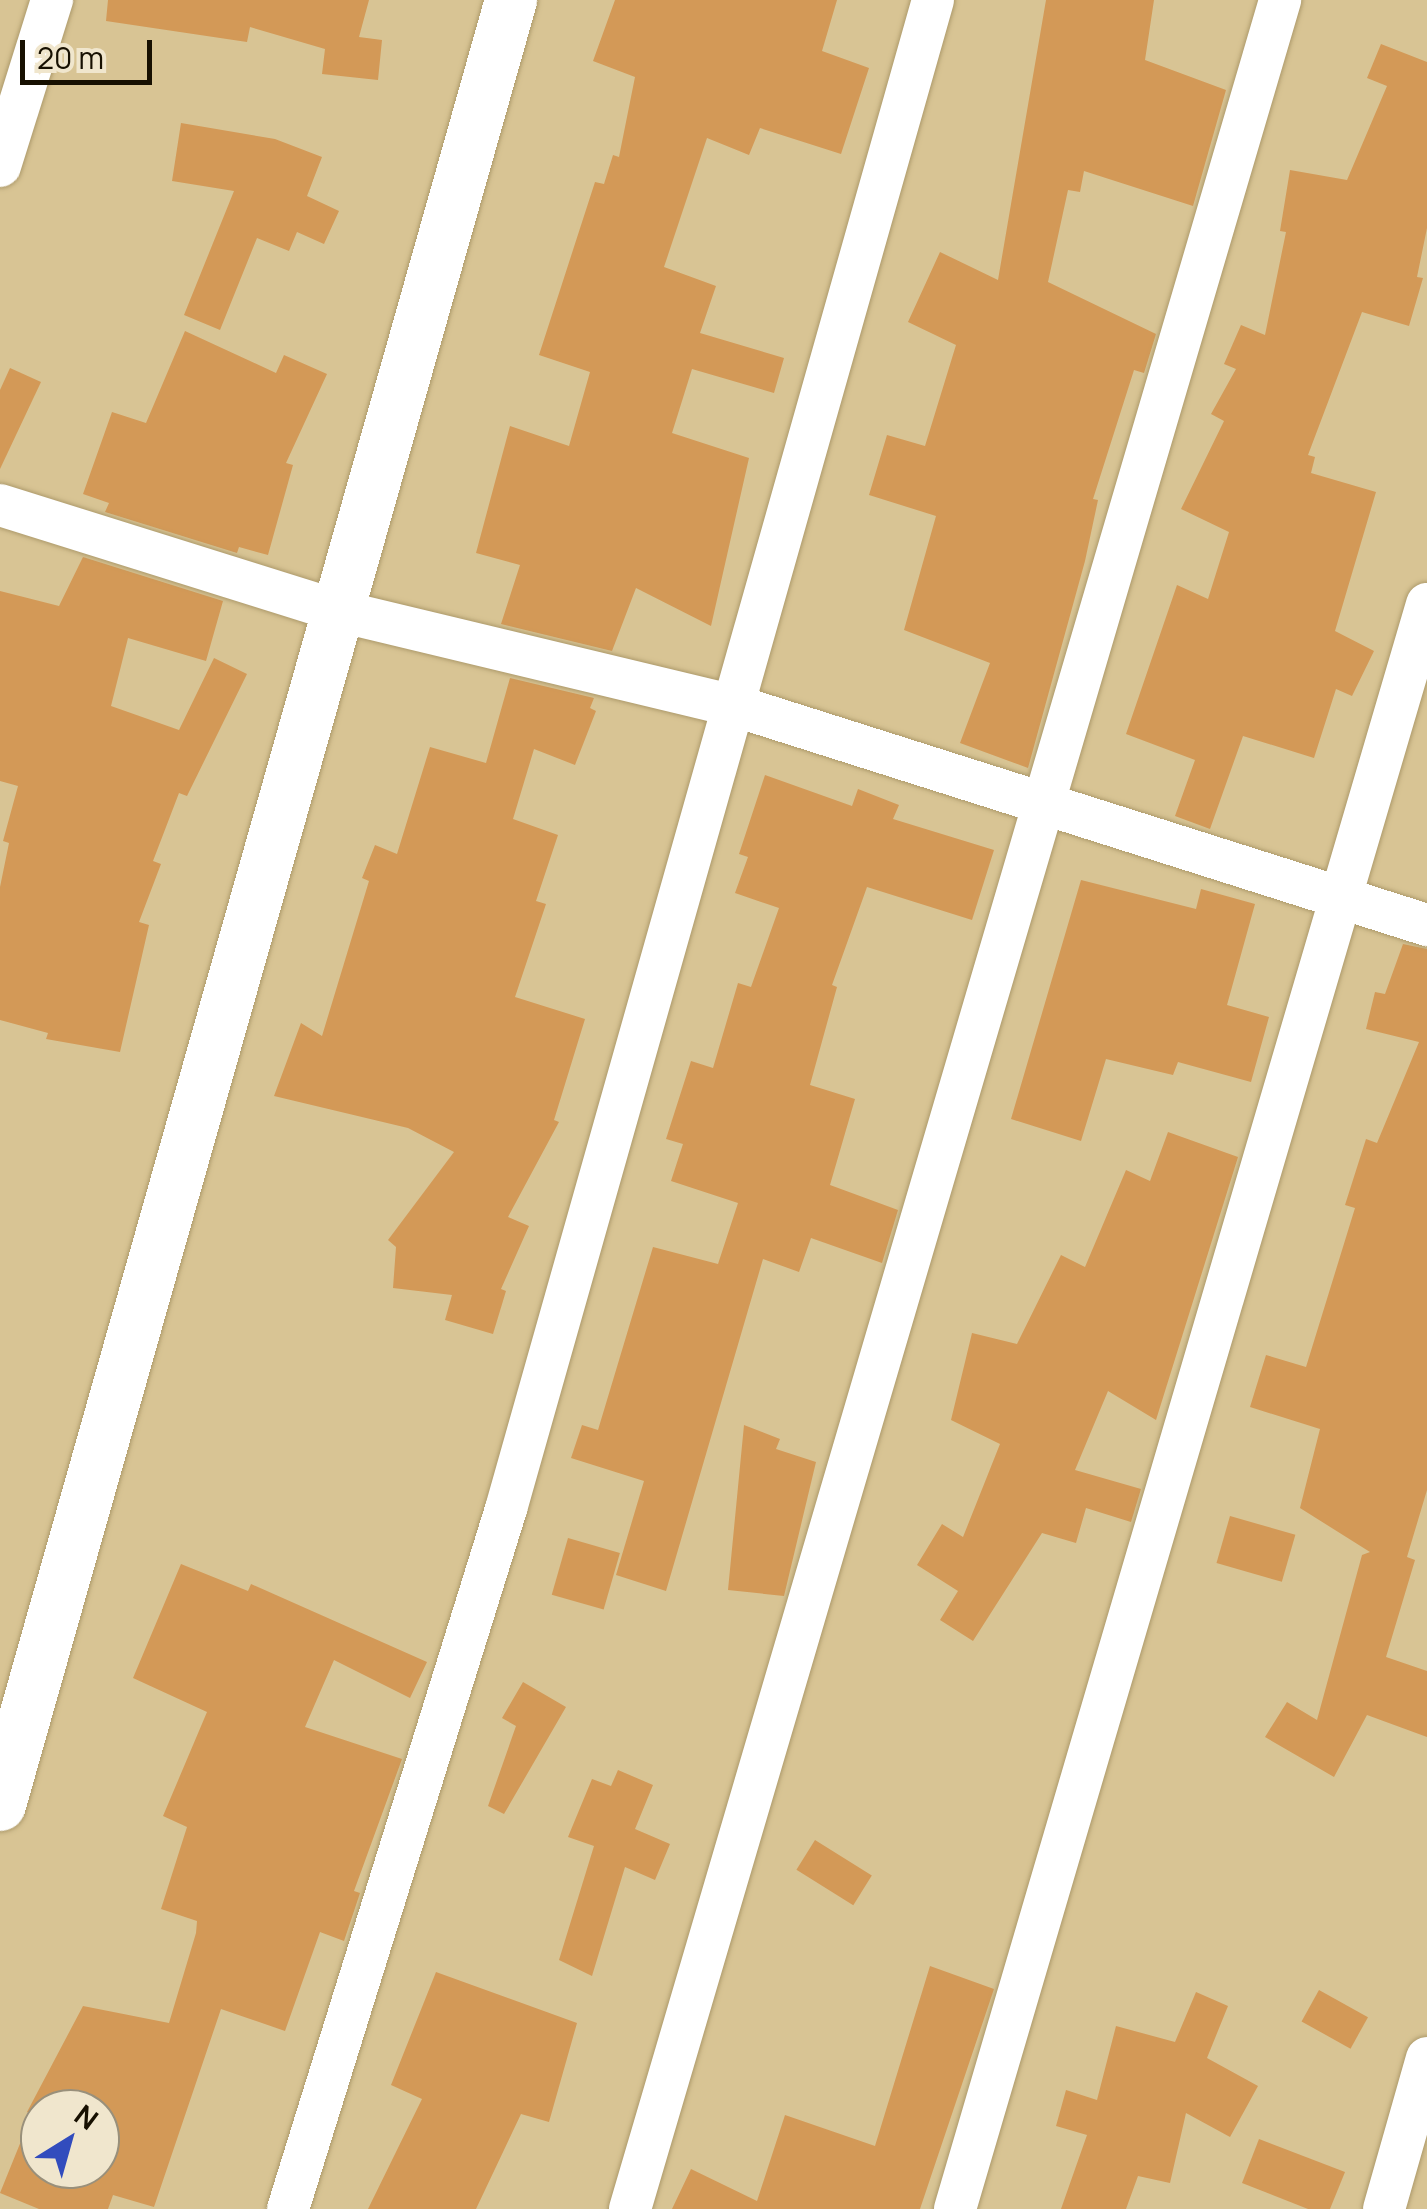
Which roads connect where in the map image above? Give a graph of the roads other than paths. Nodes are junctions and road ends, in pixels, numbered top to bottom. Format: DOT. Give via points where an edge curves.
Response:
graph roads {
  1 [pos="52,0"];
  2 [pos="511,0"];
  3 [pos="933,0"];
  4 [pos="1280,0"];
  5 [pos="0,166"];
  6 [pos="0,505"];
  7 [pos="1427,604"];
  8 [pos="335,610"];
  9 [pos="736,706"];
  10 [pos="1046,800"];
  11 [pos="1344,902"];
  12 [pos="1427,926"];
  13 [pos="0,1806"];
  14 [pos="1427,2058"];
  15 [pos="288,2209"];
  16 [pos="630,2209"];
  17 [pos="954,2209"];
  18 [pos="1384,2209"];
  1 -- 5 [label="street"];
  2 -- 8 [label="street"];
  3 -- 9 [label="street"];
  4 -- 10 [label="street"];
  6 -- 8 [label="street"];
  7 -- 11 [label="street"];
  8 -- 9 [label="street"];
  8 -- 13 [label="street"];
  9 -- 10 [label="street"];
  9 -- 15 [label="street" via="506,1509"];
  10 -- 11 [label="street"];
  10 -- 16 [label="street"];
  11 -- 12 [label="street"];
  11 -- 17 [label="street"];
  14 -- 18 [label="street"];
}
